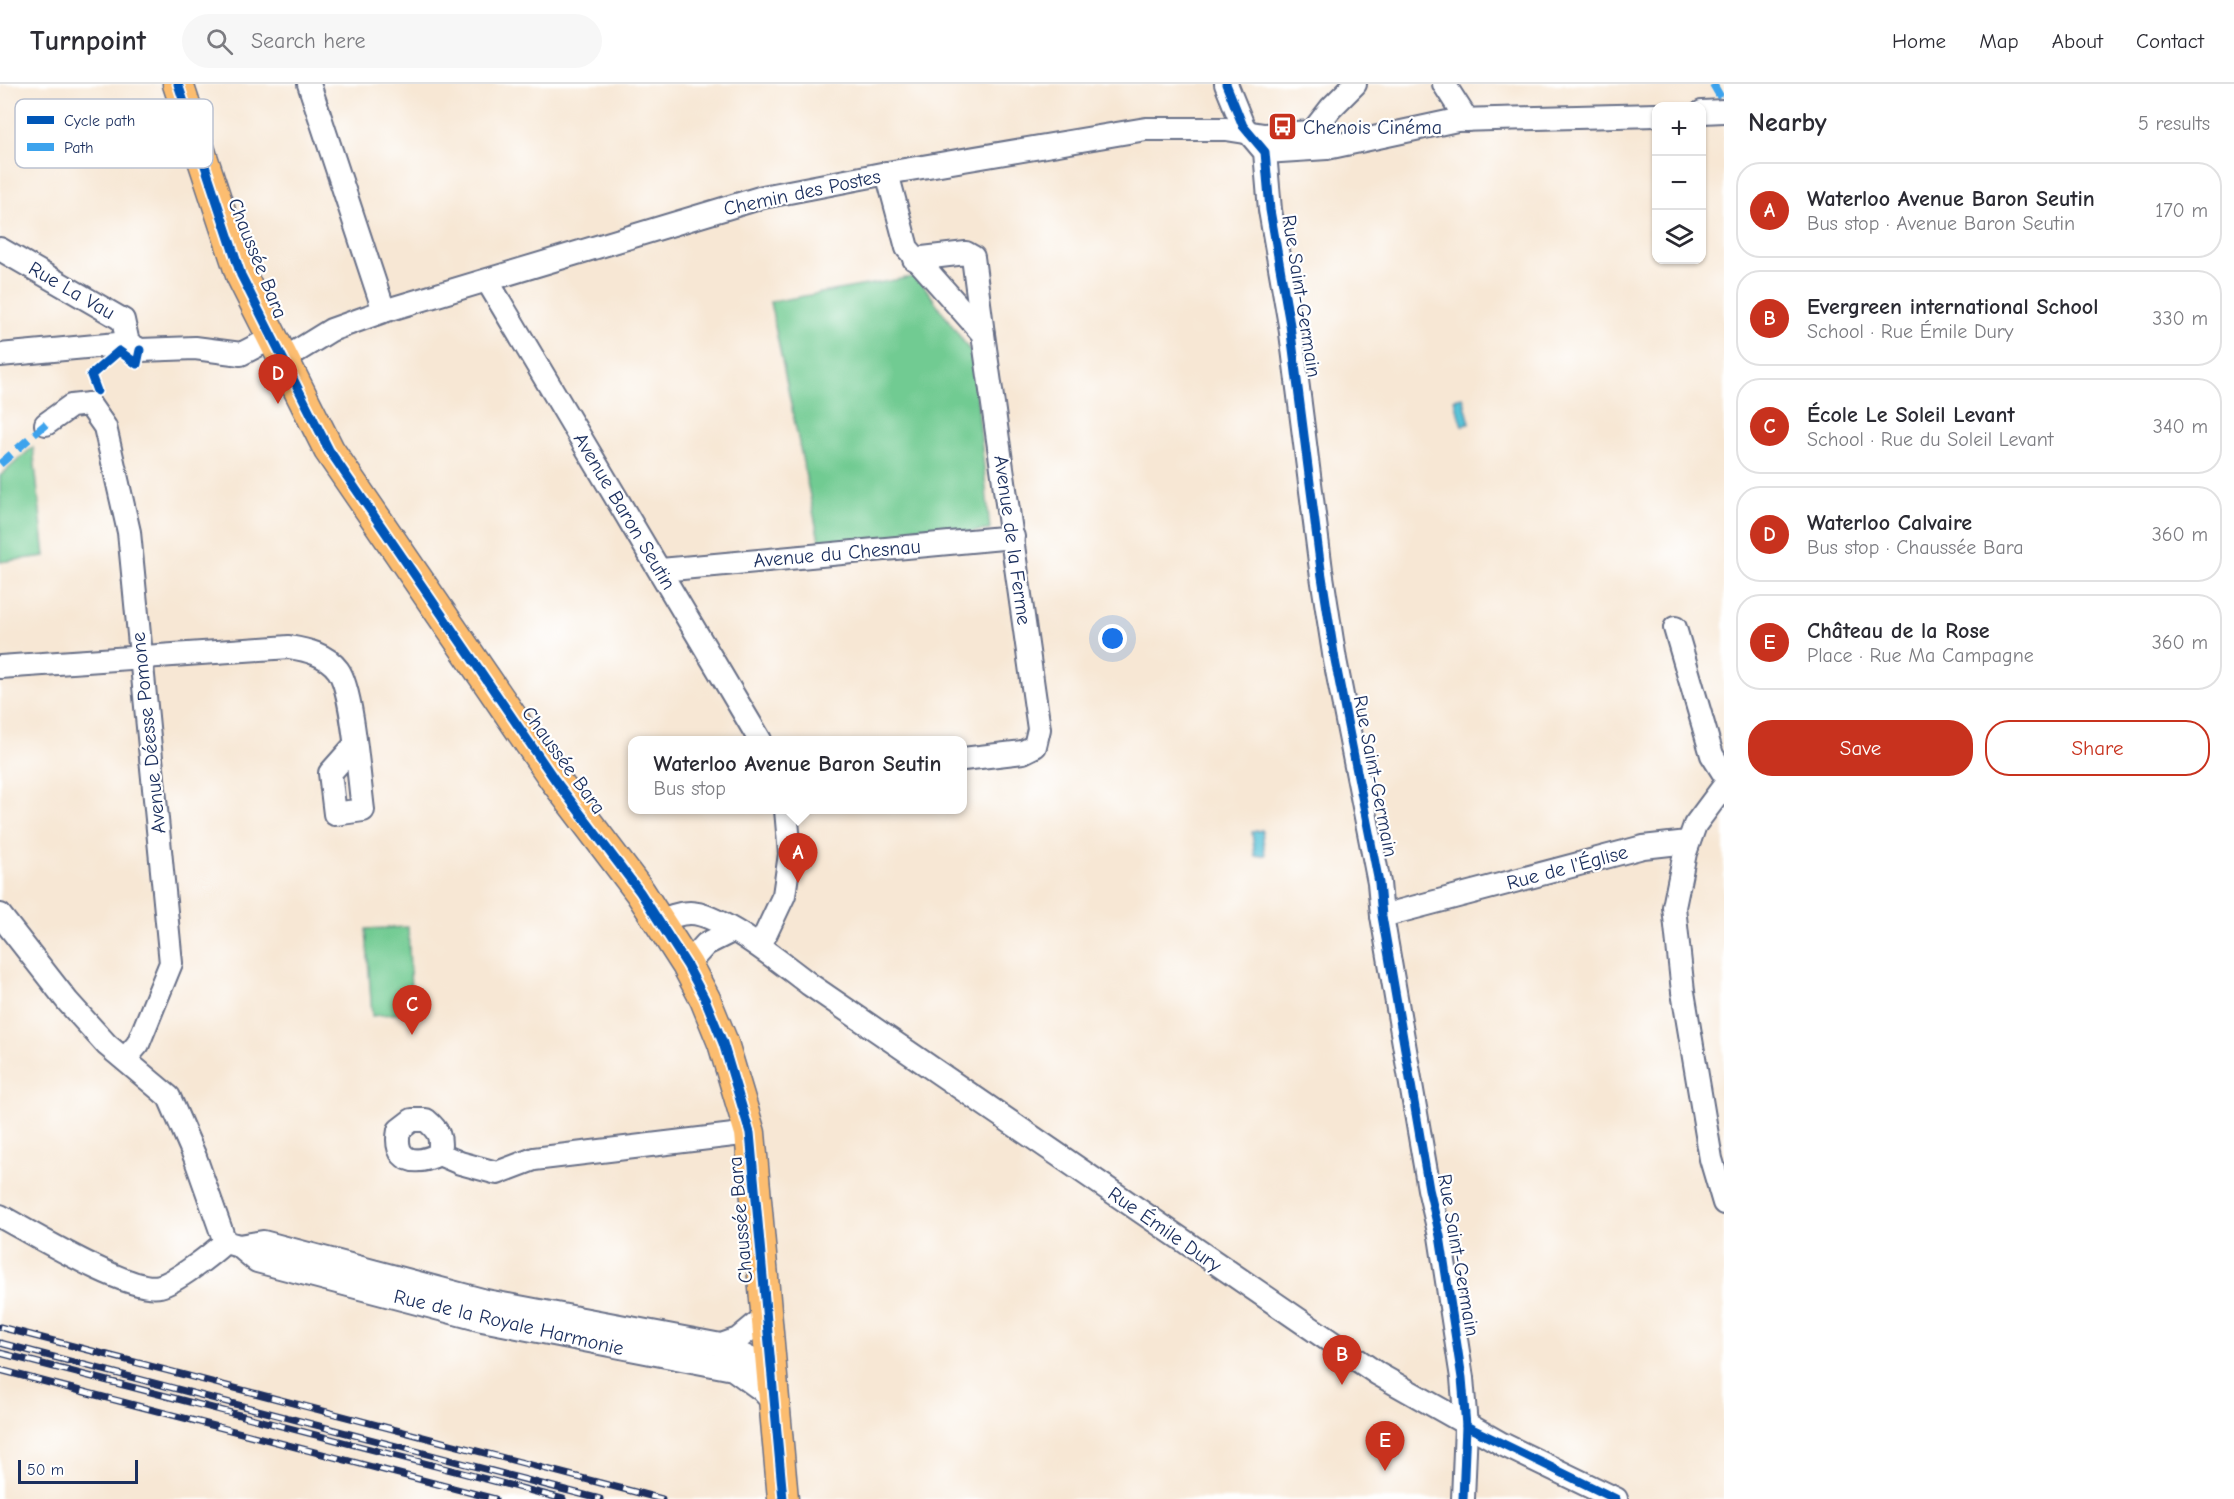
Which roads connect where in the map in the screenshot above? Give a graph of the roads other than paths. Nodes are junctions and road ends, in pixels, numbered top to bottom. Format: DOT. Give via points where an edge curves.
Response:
graph roads {
  1 [pos="178,84"];
  2 [pos="309,84"];
  3 [pos="1226,84"];
  4 [pos="1355,84"];
  5 [pos="1444,84"];
  6 [pos="183,99"];
  7 [pos="1724,111"];
  8 [pos="1706,112"];
  9 [pos="1652,115"];
  10 [pos="1467,120"];
  11 [pos="1306,141"];
  12 [pos="1258,143"];
  13 [pos="206,168"];
  14 [pos="887,173"];
  15 [pos="0,249"];
  16 [pos="914,259"];
  17 [pos="488,282"];
  18 [pos="384,311"];
  19 [pos="983,334"];
  20 [pos="128,343"];
  21 [pos="278,349"];
  22 [pos="0,355"];
  23 [pos="46,424"];
  24 [pos="1013,537"];
  25 [pos="661,570"];
  26 [pos="1675,628"];
  27 [pos="141,656"];
  28 [pos="0,667"];
  29 [pos="757,736"];
  30 [pos="354,747"];
  31 [pos="967,759"];
  32 [pos="1724,774"];
  33 [pos="1724,786"];
  34 [pos="786,814"];
  35 [pos="1688,842"];
  36 [pos="0,915"];
  37 [pos="1382,916"];
  38 [pos="659,922"];
  39 [pos="732,931"];
  40 [pos="760,946"];
  41 [pos="687,965"];
  42 [pos="125,1059"];
  43 [pos="750,1133"];
  44 [pos="439,1154"];
  45 [pos="1724,1203"];
  46 [pos="0,1216"];
  47 [pos="232,1244"];
  48 [pos="767,1316"];
  49 [pos="721,1345"];
  50 [pos="770,1368"];
  51 [pos="773,1402"];
  52 [pos="1466,1426"];
  53 [pos="783,1499"];
  54 [pos="1463,1499"];
  55 [pos="1616,1499"];
  1 -- 6 [label="main road, Chaussée Bara"];
  2 -- 18 [label="street"];
  3 -- 12 [label="street" via="1243,126"];
  4 -- 11 [label="street"];
  5 -- 10 [label="street"];
  7 -- 8 [label="street"];
  9 -- 10 [label="street, Chemin des Postes"];
  10 -- 11 [label="street, Chemin des Postes" via="1339,144"];
  11 -- 12 [label="street, Chemin des Postes"];
  12 -- 14 [label="street, Chemin des Postes" via="1226,129 1146,129"];
  12 -- 37 [label="street, Rue Saint-Germain" via="1290,325 1335,660 1379,883"];
  13 -- 21 [label="main road, Chaussée Bara" via="241,275"];
  14 -- 16 [label="street" via="902,234"];
  14 -- 17 [label="street, Chemin des Postes" via="763,196"];
  15 -- 20 [label="street, Rue La Vau" via="123,320"];
  16 -- 19 [label="street"];
  16 -- 19 [label="street, Avenue de la Ferme" via="966,254 973,257"];
  17 -- 18 [label="street, Chemin des Postes"];
  17 -- 25 [label="street, Avenue Baron Seutin"];
  18 -- 21 [label="street, Chemin des Postes"];
  19 -- 24 [label="street, Avenue de la Ferme"];
  20 -- 21 [label="street, Chemin des Postes" via="140,350 195,348 241,354"];
  20 -- 22 [label="street, Chemin des Postes"];
  21 -- 38 [label="main road, Chaussée Bara" via="329,450 356,493 555,780"];
  23 -- 27 [label="street, Avenue Déesse Pomone" via="71,406 93,398 105,427 129,532"];
  24 -- 25 [label="street, Avenue du Chesnau"];
  24 -- 31 [label="street, Avenue de la Ferme" via="1039,729 1035,746 1023,752"];
  25 -- 29 [label="street, Avenue Baron Seutin"];
  26 -- 32 [label="street" via="1712,755"];
  27 -- 28 [label="street"];
  27 -- 30 [label="street" via="289,647 310,651 326,658 338,670 347,689"];
  27 -- 42 [label="street, Avenue Déesse Pomone" via="171,963 138,1044"];
  33 -- 35 [label="street" via="1695,825"];
  34 -- 40 [label="street" via="790,854 784,895"];
  35 -- 37 [label="street, Rue de l'Église" via="1643,847"];
  35 -- 45 [label="street" via="1674,907 1677,950 1711,1159"];
  36 -- 42 [label="street" via="68,1002"];
  37 -- 52 [label="street, Rue Saint-Germain" via="1440,1236"];
  38 -- 39 [label="street, Rue Émile Dury" via="692,913"];
  38 -- 41 [label="main road, Chaussée Bara"];
  39 -- 40 [label="street, Rue Émile Dury"];
  39 -- 41 [label="street" via="705,944"];
  40 -- 52 [label="street, Rue Émile Dury" via="809,984 1273,1303 1378,1374"];
  41 -- 43 [label="main road, Chaussée Bara" via="723,1043"];
  42 -- 47 [label="street" via="169,1097"];
  43 -- 44 [label="street" via="534,1159 497,1173"];
  43 -- 48 [label="main road, Chaussée Bara"];
  46 -- 47 [label="street" via="135,1286 160,1287"];
  47 -- 49 [label="street, Rue de la Royale Harmonie" via="263,1242 486,1301"];
  47 -- 51 [label="street, Rue de la Royale Harmonie" via="257,1261 482,1320 733,1369"];
  48 -- 49 [label="street" via="738,1339"];
  48 -- 50 [label="main road, Chaussée Bara"];
  49 -- 50 [label="street, Rue de la Royale Harmonie"];
  50 -- 51 [label="main road, Chaussée Bara"];
  51 -- 53 [label="main road, Chaussée Bara"];
  52 -- 54 [label="street, Rue Saint-Germain"];
  52 -- 55 [label="street, Rue Émile Dury"];
}
